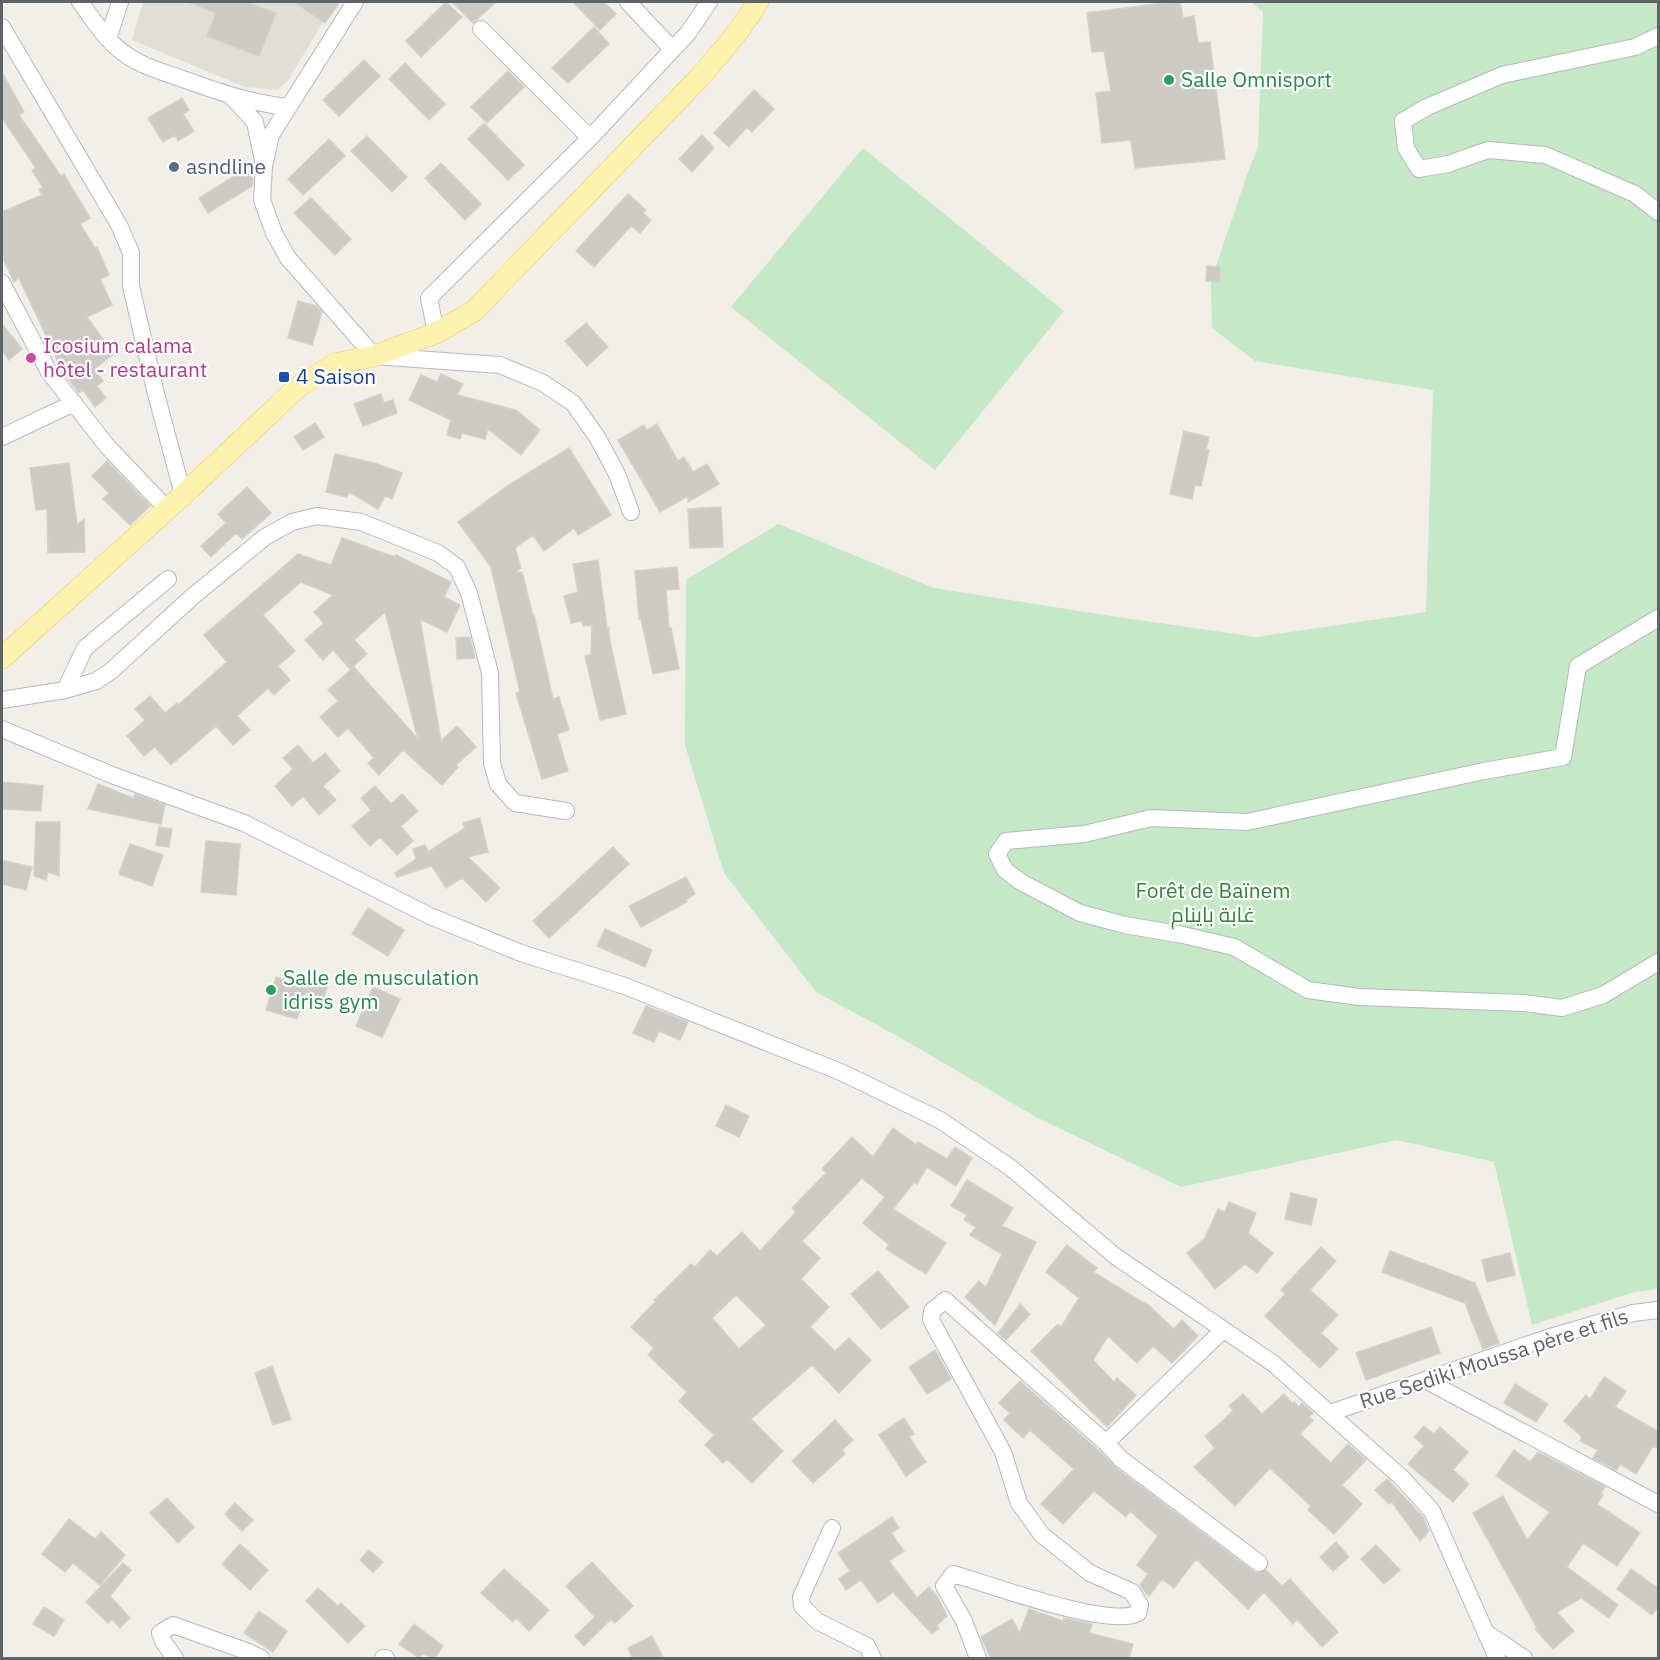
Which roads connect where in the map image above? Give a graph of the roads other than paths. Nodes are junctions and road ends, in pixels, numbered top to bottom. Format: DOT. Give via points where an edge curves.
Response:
graph roads {
  1 [pos="80,2"];
  2 [pos="120,2"];
  3 [pos="355,2"];
  4 [pos="628,2"];
  5 [pos="710,2"];
  6 [pos="758,2"];
  7 [pos="2,27"];
  8 [pos="481,29"];
  9 [pos="1659,36"];
  10 [pos="108,39"];
  11 [pos="672,49"];
  12 [pos="232,97"];
  13 [pos="287,107"];
  14 [pos="590,138"];
  15 [pos="264,166"];
  16 [pos="1659,212"];
  17 [pos="2,283"];
  18 [pos="436,333"];
  19 [pos="374,356"];
  20 [pos="74,403"];
  21 [pos="2,437"];
  22 [pos="183,495"];
  23 [pos="167,509"];
  24 [pos="631,512"];
  25 [pos="168,579"];
  26 [pos="1659,618"];
  27 [pos="2,658"];
  28 [pos="65,690"];
  29 [pos="2,700"];
  30 [pos="2,729"];
  31 [pos="566,811"];
  32 [pos="1659,962"];
  33 [pos="1659,1310"];
  34 [pos="1223,1330"];
  35 [pos="1427,1381"];
  36 [pos="1330,1413"];
  37 [pos="1106,1443"];
  38 [pos="1659,1504"];
  39 [pos="832,1528"];
  40 [pos="1259,1563"];
  41 [pos="1484,1631"];
  42 [pos="176,1659"];
  43 [pos="261,1659"];
  44 [pos="873,1659"];
  45 [pos="978,1659"];
  46 [pos="1497,1659"];
  47 [pos="1524,1659"];
  1 -- 10 [label="street"];
  2 -- 10 [label="street"];
  3 -- 13 [label="street"];
  4 -- 11 [label="street"];
  5 -- 11 [label="street"];
  6 -- 18 [label="main road" via="698,79 474,311"];
  7 -- 22 [label="street" via="119,225 130,253 131,286"];
  8 -- 14 [label="street"];
  9 -- 16 [label="street" via="1635,47 1502,75 1403,121 1406,148 1419,169 1488,150 1545,155 1635,194"];
  10 -- 12 [label="street" via="123,53 149,67"];
  11 -- 14 [label="street"];
  12 -- 13 [label="street"];
  12 -- 15 [label="street" via="255,122"];
  13 -- 15 [label="street" via="271,135"];
  14 -- 18 [label="street" via="429,298"];
  15 -- 19 [label="street" via="262,200 288,258"];
  17 -- 20 [label="street" via="49,372"];
  18 -- 19 [label="main road"];
  19 -- 22 [label="main road" via="335,364 298,387"];
  19 -- 24 [label="street" via="500,365 543,383 573,403 597,437"];
  20 -- 21 [label="street"];
  20 -- 23 [label="street" via="108,447"];
  22 -- 23 [label="main road"];
  23 -- 27 [label="main road"];
  25 -- 28 [label="street" via="85,648"];
  26 -- 32 [label="street" via="1578,666 1563,757 1247,822 1151,818 1084,834 1006,841 997,854 1005,870 1021,882 1080,913 1234,947 1308,990 1359,997 1562,1008 1603,995"];
  28 -- 29 [label="street"];
  28 -- 31 [label="street" via="96,681 111,671 265,537 292,522 317,516 361,522 438,552 457,567 469,593 490,674 492,763 498,784 515,803"];
  30 -- 34 [label="street" via="244,823 440,921 521,953 625,986 832,1068 940,1120 1011,1168 1115,1256"];
  33 -- 35 [label="street, Rue Sediki Moussa père et fils" via="1634,1313 1547,1338"];
  34 -- 36 [label="street" via="1274,1364"];
  34 -- 37 [label="street"];
  35 -- 36 [label="street, Rue Sediki Moussa père et fils"];
  35 -- 38 [label="street"];
  36 -- 41 [label="street" via="1432,1511"];
  37 -- 40 [label="street" via="1121,1460"];
  37 -- 45 [label="street" via="945,1300 932,1311 931,1320 1003,1452 1019,1503 1042,1535 1090,1573 1132,1592 1140,1605 1132,1617 1106,1616 953,1574 944,1586 964,1621"];
  39 -- 44 [label="street" via="801,1597 802,1606 817,1621 867,1646"];
  41 -- 46 [label="street"];
  41 -- 47 [label="street"];
  42 -- 43 [label="street" via="160,1633 173,1625"];
}
